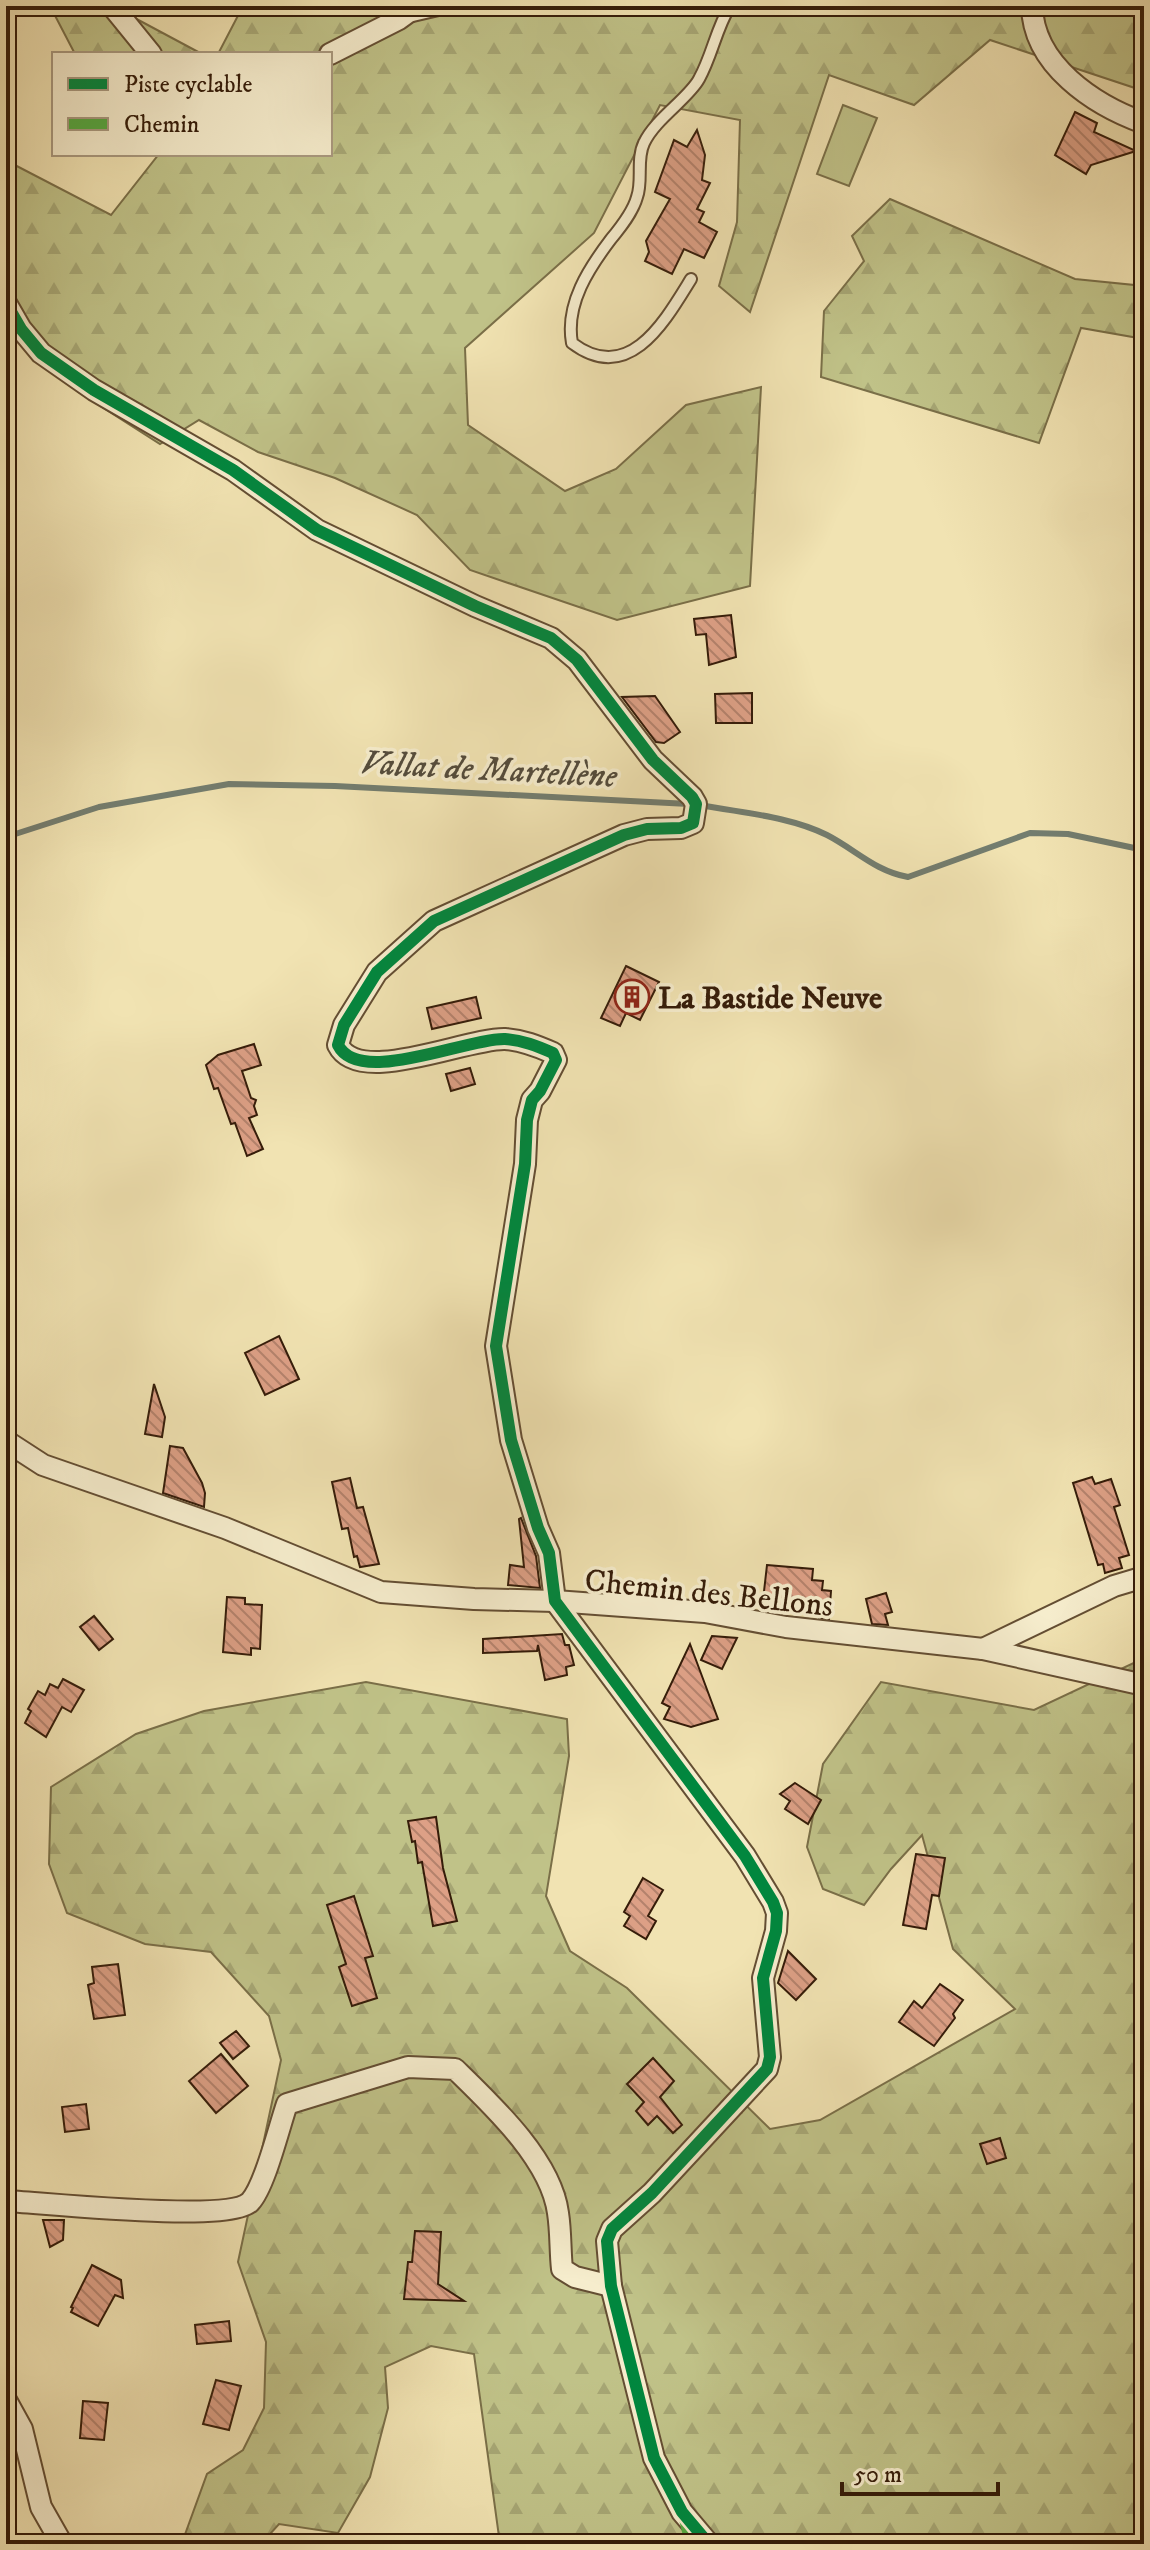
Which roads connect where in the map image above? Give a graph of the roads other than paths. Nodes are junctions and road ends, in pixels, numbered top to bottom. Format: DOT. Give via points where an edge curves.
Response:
graph roads {
  1 [pos="112,6"];
  2 [pos="417,6"];
  3 [pos="456,6"];
  4 [pos="730,6"];
  5 [pos="1032,6"];
  6 [pos="399,19"];
  7 [pos="149,52"];
  8 [pos="332,53"];
  9 [pos="1144,123"];
  10 [pos="691,279"];
  11 [pos="6,303"];
  12 [pos="6,1441"];
  13 [pos="1144,1577"];
  14 [pos="555,1601"];
  15 [pos="983,1649"];
  16 [pos="1144,1685"];
  17 [pos="6,2201"];
  18 [pos="611,2286"];
  19 [pos="6,2400"];
  20 [pos="62,2544"];
  21 [pos="709,2544"];
  1 -- 7 [label="street"];
  2 -- 6 [label="street"];
  3 -- 6 [label="lane"];
  4 -- 10 [label="lane" via="699,81 643,144 637,197 575,300 569,326 572,343 587,354 607,357 633,351 656,333"];
  5 -- 9 [label="street" via="1043,49 1070,79 1094,100"];
  6 -- 8 [label="street"];
  11 -- 14 [label="street" via="41,353 94,390 233,470 317,530 565,648 653,760 696,804 693,823 624,835 434,921 377,972 344,1025 338,1045 352,1060 370,1062 504,1039 529,1042 553,1053 556,1060 532,1100 527,1120 496,1346 511,1440 549,1553"];
  12 -- 14 [label="street, Chemin des Bellons" via="43,1465 225,1528 381,1592"];
  13 -- 15 [label="street" via="1114,1586"];
  14 -- 15 [label="street, Chemin des Bellons" via="705,1612 786,1627"];
  14 -- 18 [label="street" via="745,1856 777,1913 763,1978 767,2069 612,2229 607,2241"];
  15 -- 16 [label="street, Chemin des Bellons"];
  17 -- 18 [label="street" via="232,2210 249,2203 260,2183 287,2104 408,2067 455,2069 507,2120 543,2173 558,2211 562,2269"];
  18 -- 21 [label="street" via="654,2458 682,2512"];
  19 -- 20 [label="street" via="22,2429 41,2507"];
}
